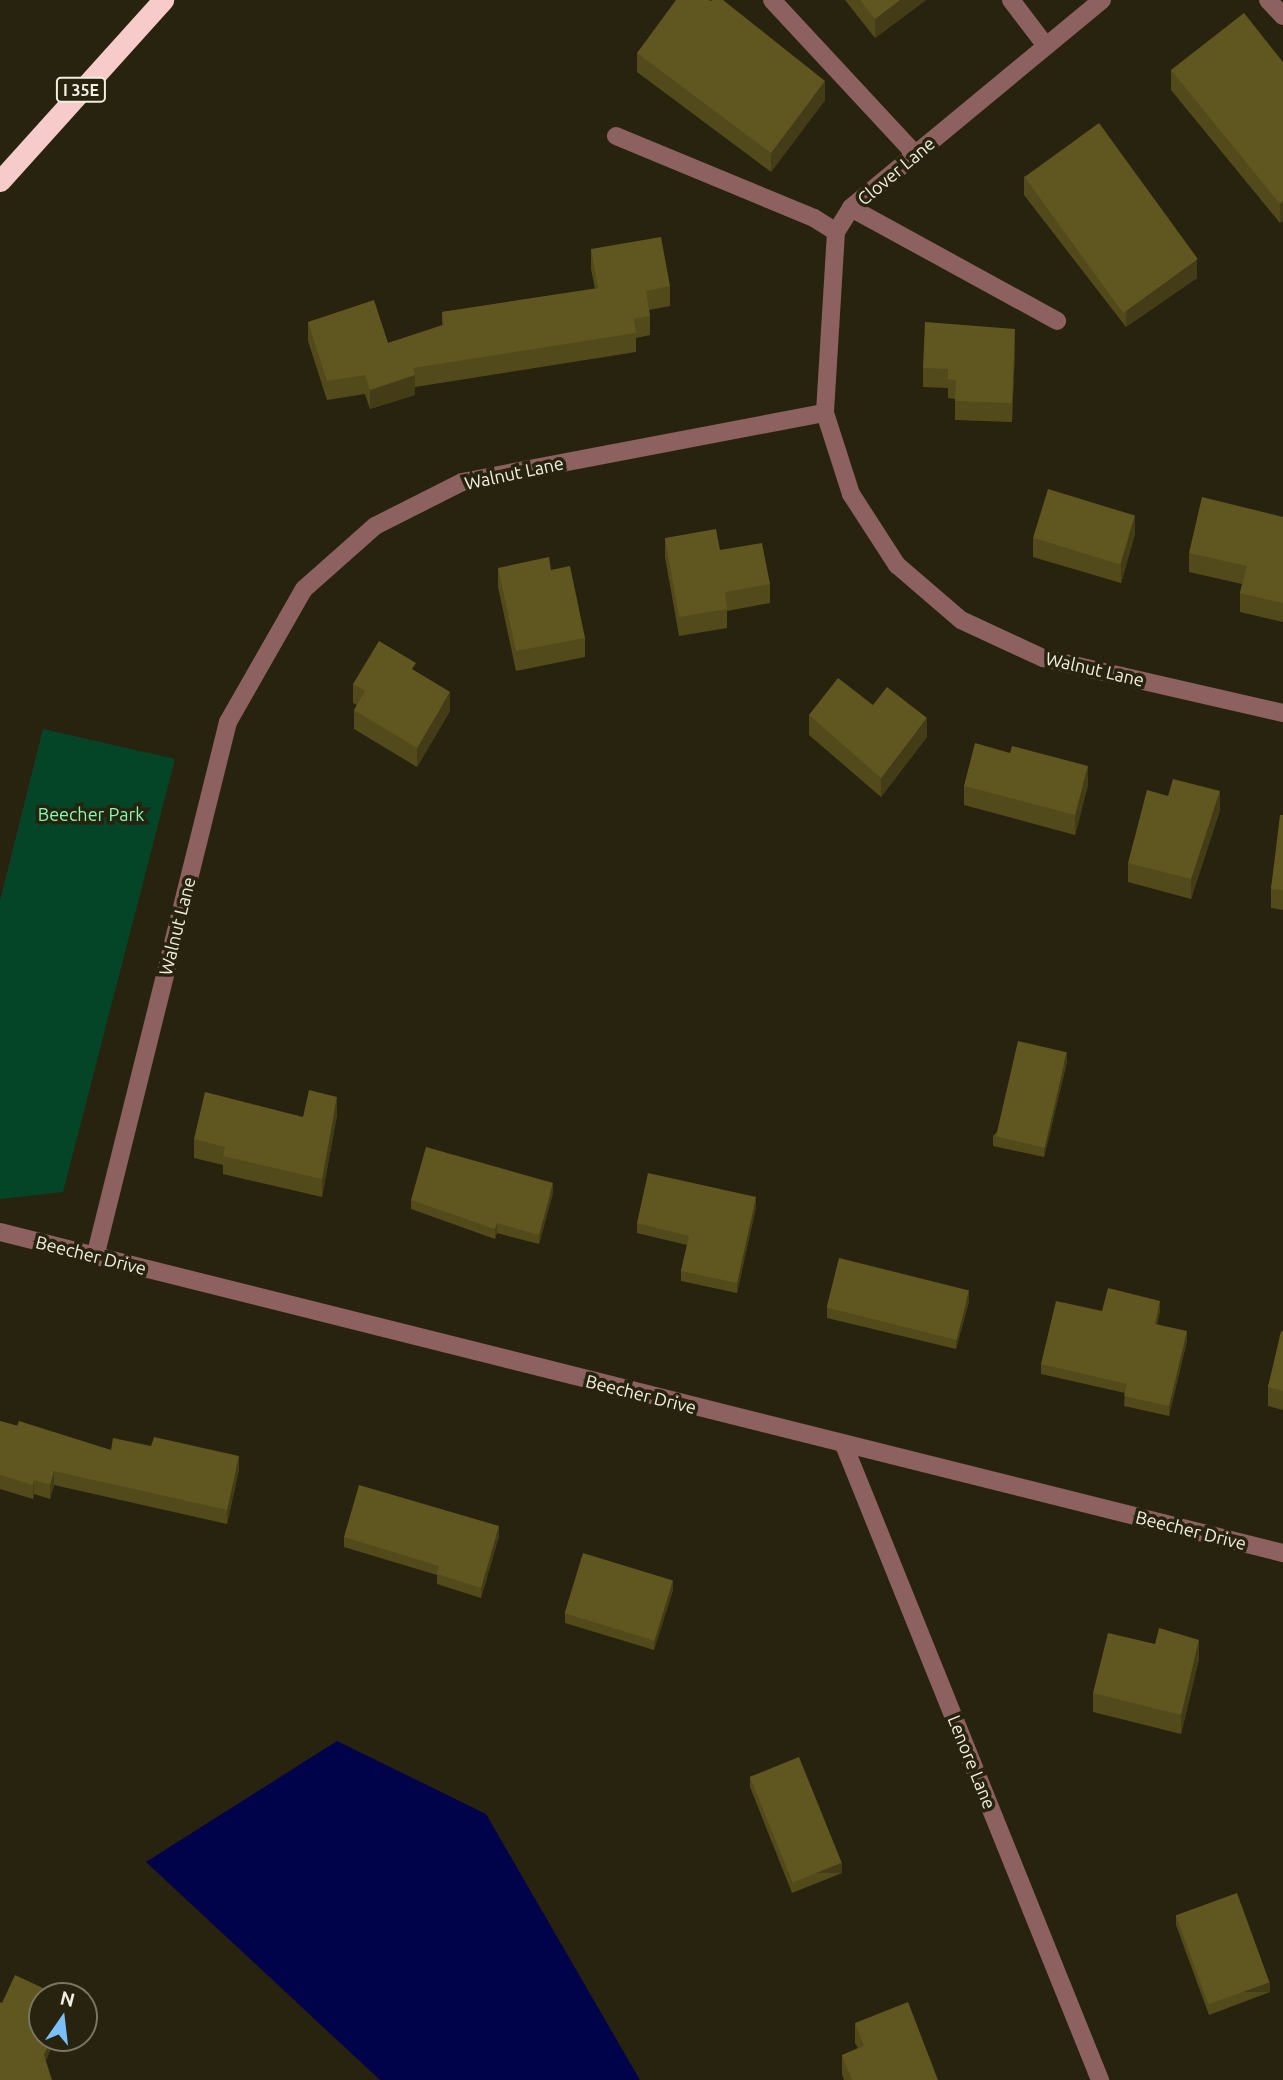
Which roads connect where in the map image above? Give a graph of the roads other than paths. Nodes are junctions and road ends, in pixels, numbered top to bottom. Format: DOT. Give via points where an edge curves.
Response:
graph roads {
  1 [pos="163,0"];
  2 [pos="772,0"];
  3 [pos="1011,0"];
  4 [pos="1102,0"];
  5 [pos="1268,0"];
  6 [pos="1283,16"];
  7 [pos="1046,46"];
  8 [pos="616,136"];
  9 [pos="915,154"];
  10 [pos="0,181"];
  11 [pos="851,208"];
  12 [pos="836,232"];
  13 [pos="1057,321"];
  14 [pos="825,413"];
  15 [pos="1283,713"];
  16 [pos="0,1232"];
  17 [pos="95,1256"];
  18 [pos="844,1445"];
  19 [pos="1283,1553"];
  20 [pos="1100,2080"];
  1 -- 10 [label="highway, I 35E"];
  2 -- 9 [label="street"];
  3 -- 7 [label="street"];
  4 -- 7 [label="street, Clover Lane"];
  5 -- 6 [label="street"];
  7 -- 9 [label="street, Clover Lane"];
  8 -- 12 [label="street" via="814,218"];
  9 -- 11 [label="street, Clover Lane"];
  11 -- 12 [label="street, Clover Lane"];
  11 -- 13 [label="street"];
  12 -- 14 [label="street, Clover Lane"];
  14 -- 15 [label="street, Walnut Lane" via="851,494 897,565 961,620 1043,658"];
  14 -- 17 [label="street, Walnut Lane" via="463,482 375,526 303,589 228,722"];
  16 -- 17 [label="street, Beecher Drive"];
  17 -- 18 [label="street, Beecher Drive"];
  18 -- 19 [label="street, Beecher Drive"];
  18 -- 20 [label="street, Lenore Lane"];
}
